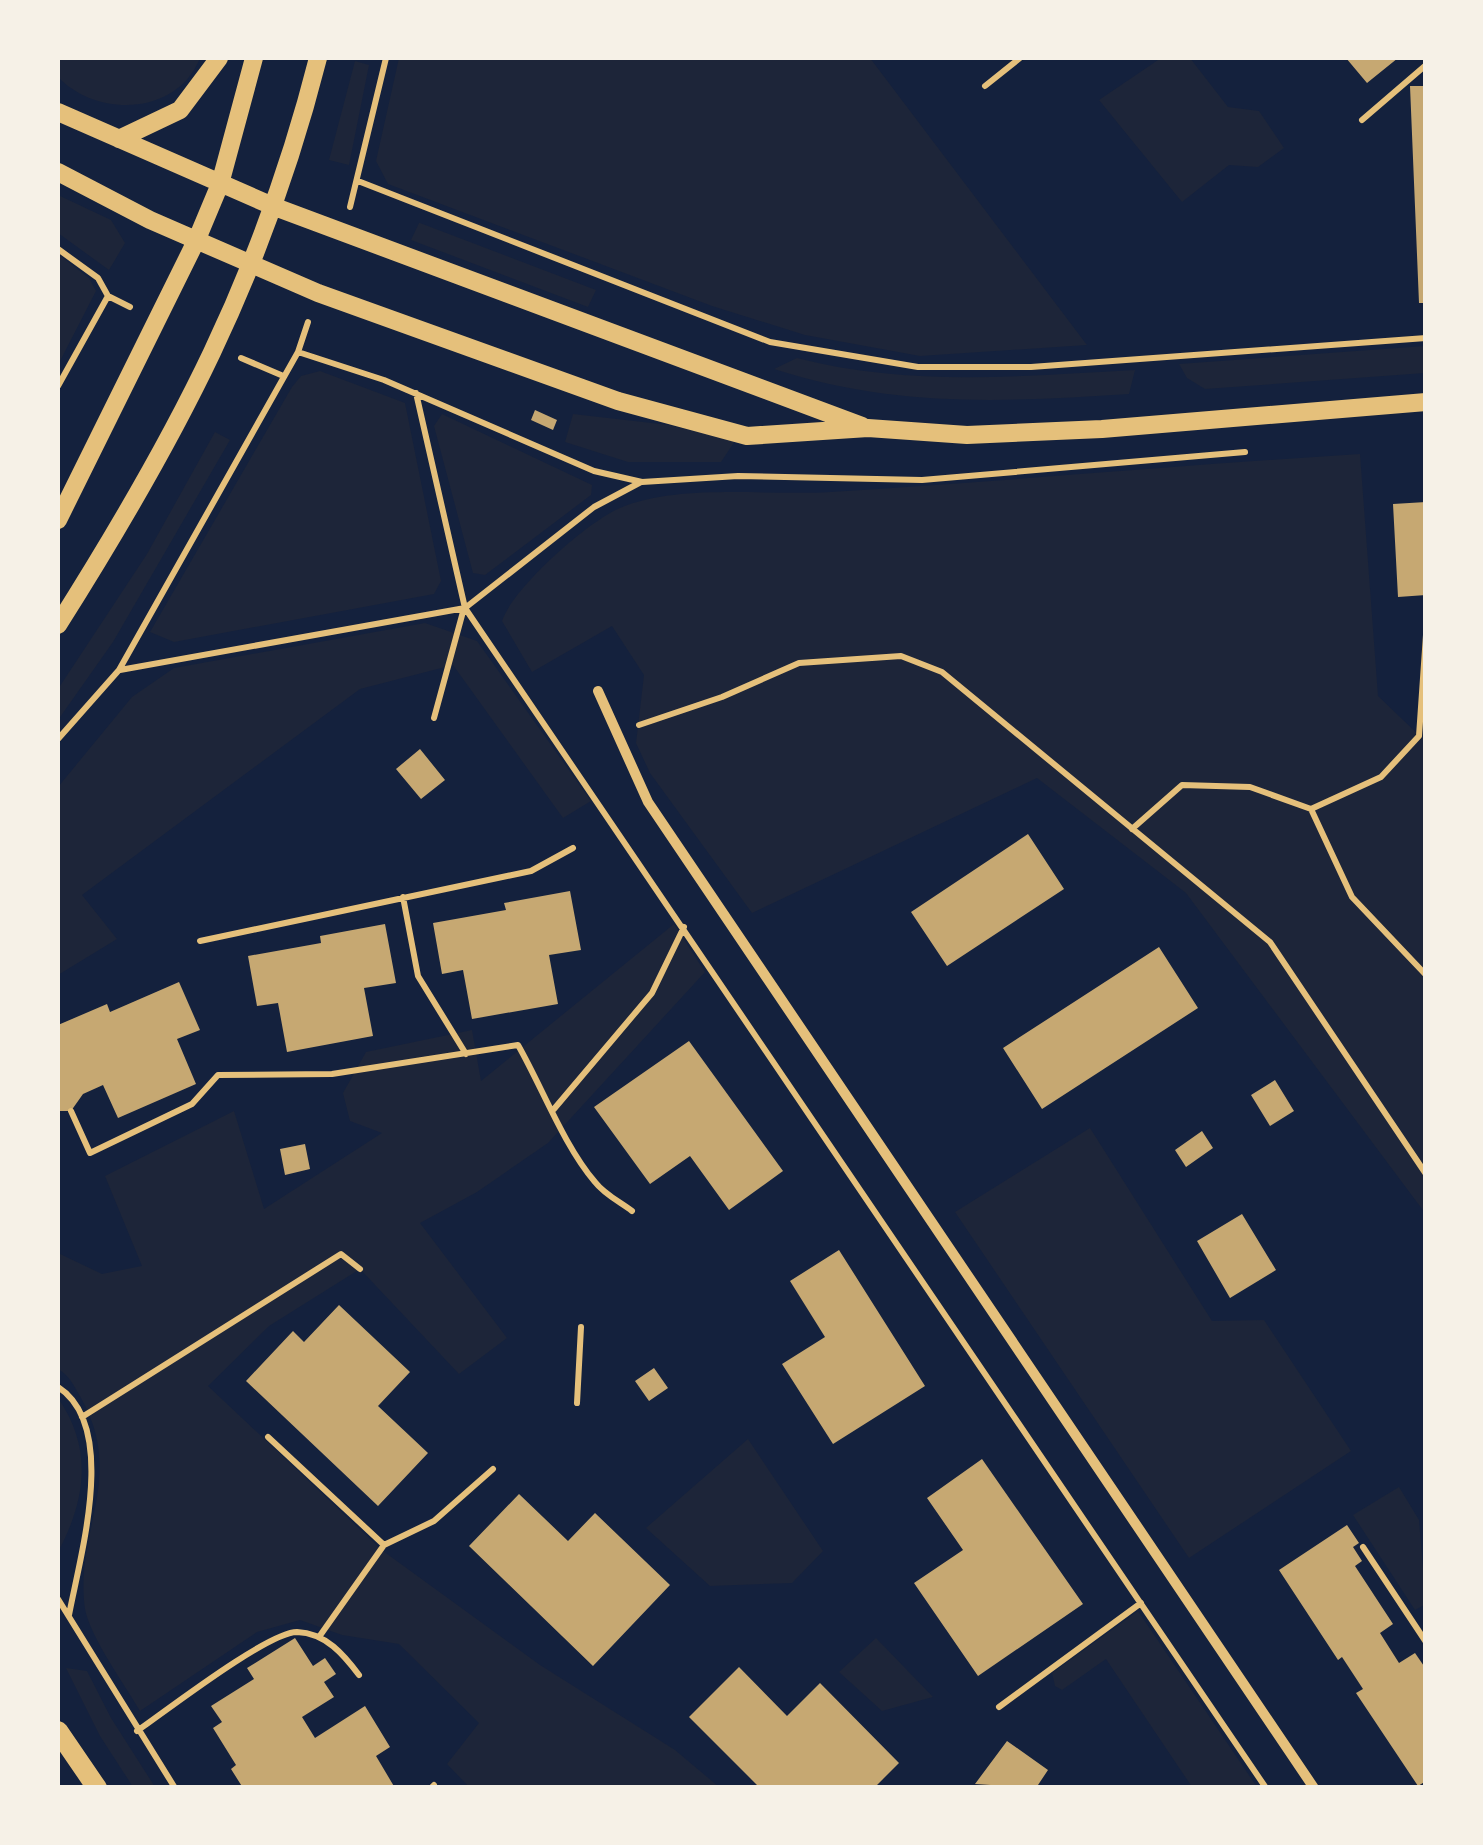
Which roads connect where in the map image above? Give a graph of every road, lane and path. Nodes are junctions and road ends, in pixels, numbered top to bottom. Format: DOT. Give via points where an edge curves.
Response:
graph roads {
  1 [pos="219,58"];
  2 [pos="254,58"];
  3 [pos="318,58"];
  4 [pos="386,58"];
  5 [pos="1020,58"];
  6 [pos="1426,65"];
  7 [pos="986,86"];
  8 [pos="58,112"];
  9 [pos="1362,120"];
  10 [pos="119,139"];
  11 [pos="58,172"];
  12 [pos="358,181"];
  13 [pos="220,184"];
  14 [pos="275,206"];
  15 [pos="342,229"];
  16 [pos="197,239"];
  17 [pos="58,248"];
  18 [pos="254,266"];
  19 [pos="318,293"];
  20 [pos="1426,338"];
  21 [pos="298,352"];
  22 [pos="58,386"];
  23 [pos="416,393"];
  24 [pos="1426,402"];
  25 [pos="868,428"];
  26 [pos="738,476"];
  27 [pos="642,482"];
  28 [pos="58,520"];
  29 [pos="465,608"];
  30 [pos="58,625"];
  31 [pos="1426,635"];
  32 [pos="119,670"];
  33 [pos="598,691"];
  34 [pos="434,718"];
  35 [pos="614,733"];
  36 [pos="58,739"];
  37 [pos="1311,809"];
  38 [pos="1132,829"];
  39 [pos="573,848"];
  40 [pos="403,897"];
  41 [pos="684,926"];
  42 [pos="200,941"];
  43 [pos="1426,975"];
  44 [pos="466,1054"];
  45 [pos="71,1110"];
  46 [pos="554,1110"];
  47 [pos="1426,1174"];
  48 [pos="632,1212"];
  49 [pos="360,1269"];
  50 [pos="581,1327"];
  51 [pos="58,1387"];
  52 [pos="577,1403"];
  53 [pos="82,1417"];
  54 [pos="268,1437"];
  55 [pos="493,1469"];
  56 [pos="384,1545"];
  57 [pos="1362,1546"];
  58 [pos="58,1599"];
  59 [pos="1141,1602"];
  60 [pos="70,1615"];
  61 [pos="319,1637"];
  62 [pos="1426,1642"];
  63 [pos="359,1676"];
  64 [pos="999,1707"];
  65 [pos="58,1731"];
  66 [pos="137,1732"];
  67 [pos="97,1788"];
  68 [pos="175,1788"];
  69 [pos="1266,1788"];
  70 [pos="1314,1788"];
  1 -- 10 [label="street" via="180,110"];
  2 -- 13 [label="street"];
  3 -- 14 [label="street"];
  4 -- 12 [label="path"];
  5 -- 7 [label="path"];
  6 -- 9 [label="path"];
  8 -- 10 [label="street"];
  10 -- 13 [label="street"];
  11 -- 16 [label="street"];
  12 -- 15 [label="path"];
  12 -- 20 [label="path" via="770,342 918,367 1031,367"];
  13 -- 14 [label="street"];
  13 -- 16 [label="street"];
  14 -- 15 [label="street"];
  14 -- 18 [label="street"];
  15 -- 25 [label="street"];
  16 -- 18 [label="street"];
  16 -- 28 [label="street"];
  17 -- 22 [label="path" via="98,278 108,296"];
  18 -- 19 [label="street"];
  18 -- 30 [label="street" via="181,419"];
  19 -- 21 [label="path"];
  19 -- 25 [label="street" via="618,401 747,436"];
  21 -- 23 [label="path"];
  21 -- 32 [label="path"];
  23 -- 27 [label="path" via="594,471"];
  23 -- 29 [label="path"];
  24 -- 25 [label="street" via="1102,430 967,435"];
  26 -- 27 [label="path"];
  27 -- 29 [label="path" via="594,507"];
  29 -- 32 [label="path"];
  29 -- 34 [label="path"];
  29 -- 41 [label="path"];
  31 -- 37 [label="path" via="1418,736 1381,777"];
  32 -- 36 [label="path"];
  33 -- 35 [label="street"];
  35 -- 38 [label="path" via="722,697 799,662 901,656 942,672"];
  35 -- 70 [label="street" via="648,802"];
  37 -- 38 [label="path" via="1250,787 1182,784"];
  37 -- 43 [label="path" via="1352,897"];
  38 -- 47 [label="path" via="1270,942"];
  39 -- 40 [label="path" via="531,871"];
  40 -- 42 [label="path"];
  40 -- 44 [label="path" via="418,976"];
  41 -- 46 [label="path" via="652,993"];
  41 -- 59 [label="path"];
  44 -- 45 [label="path" via="332,1074 218,1076 192,1104 90,1153"];
  44 -- 46 [label="path" via="518,1045"];
  46 -- 48 [label="path" via="596,1184"];
  49 -- 53 [label="path" via="342,1254"];
  50 -- 52 [label="path"];
  51 -- 53 [label="path"];
  53 -- 60 [label="path" via="90,1442 90,1505"];
  54 -- 56 [label="path"];
  55 -- 56 [label="path" via="434,1521"];
  56 -- 61 [label="path"];
  57 -- 62 [label="path"];
  58 -- 60 [label="path"];
  59 -- 64 [label="path"];
  59 -- 69 [label="path"];
  60 -- 66 [label="path"];
  61 -- 63 [label="path" via="341,1650"];
  61 -- 66 [label="path" via="295,1632 272,1641"];
  65 -- 67 [label="main road"];
  66 -- 68 [label="path"];
}
